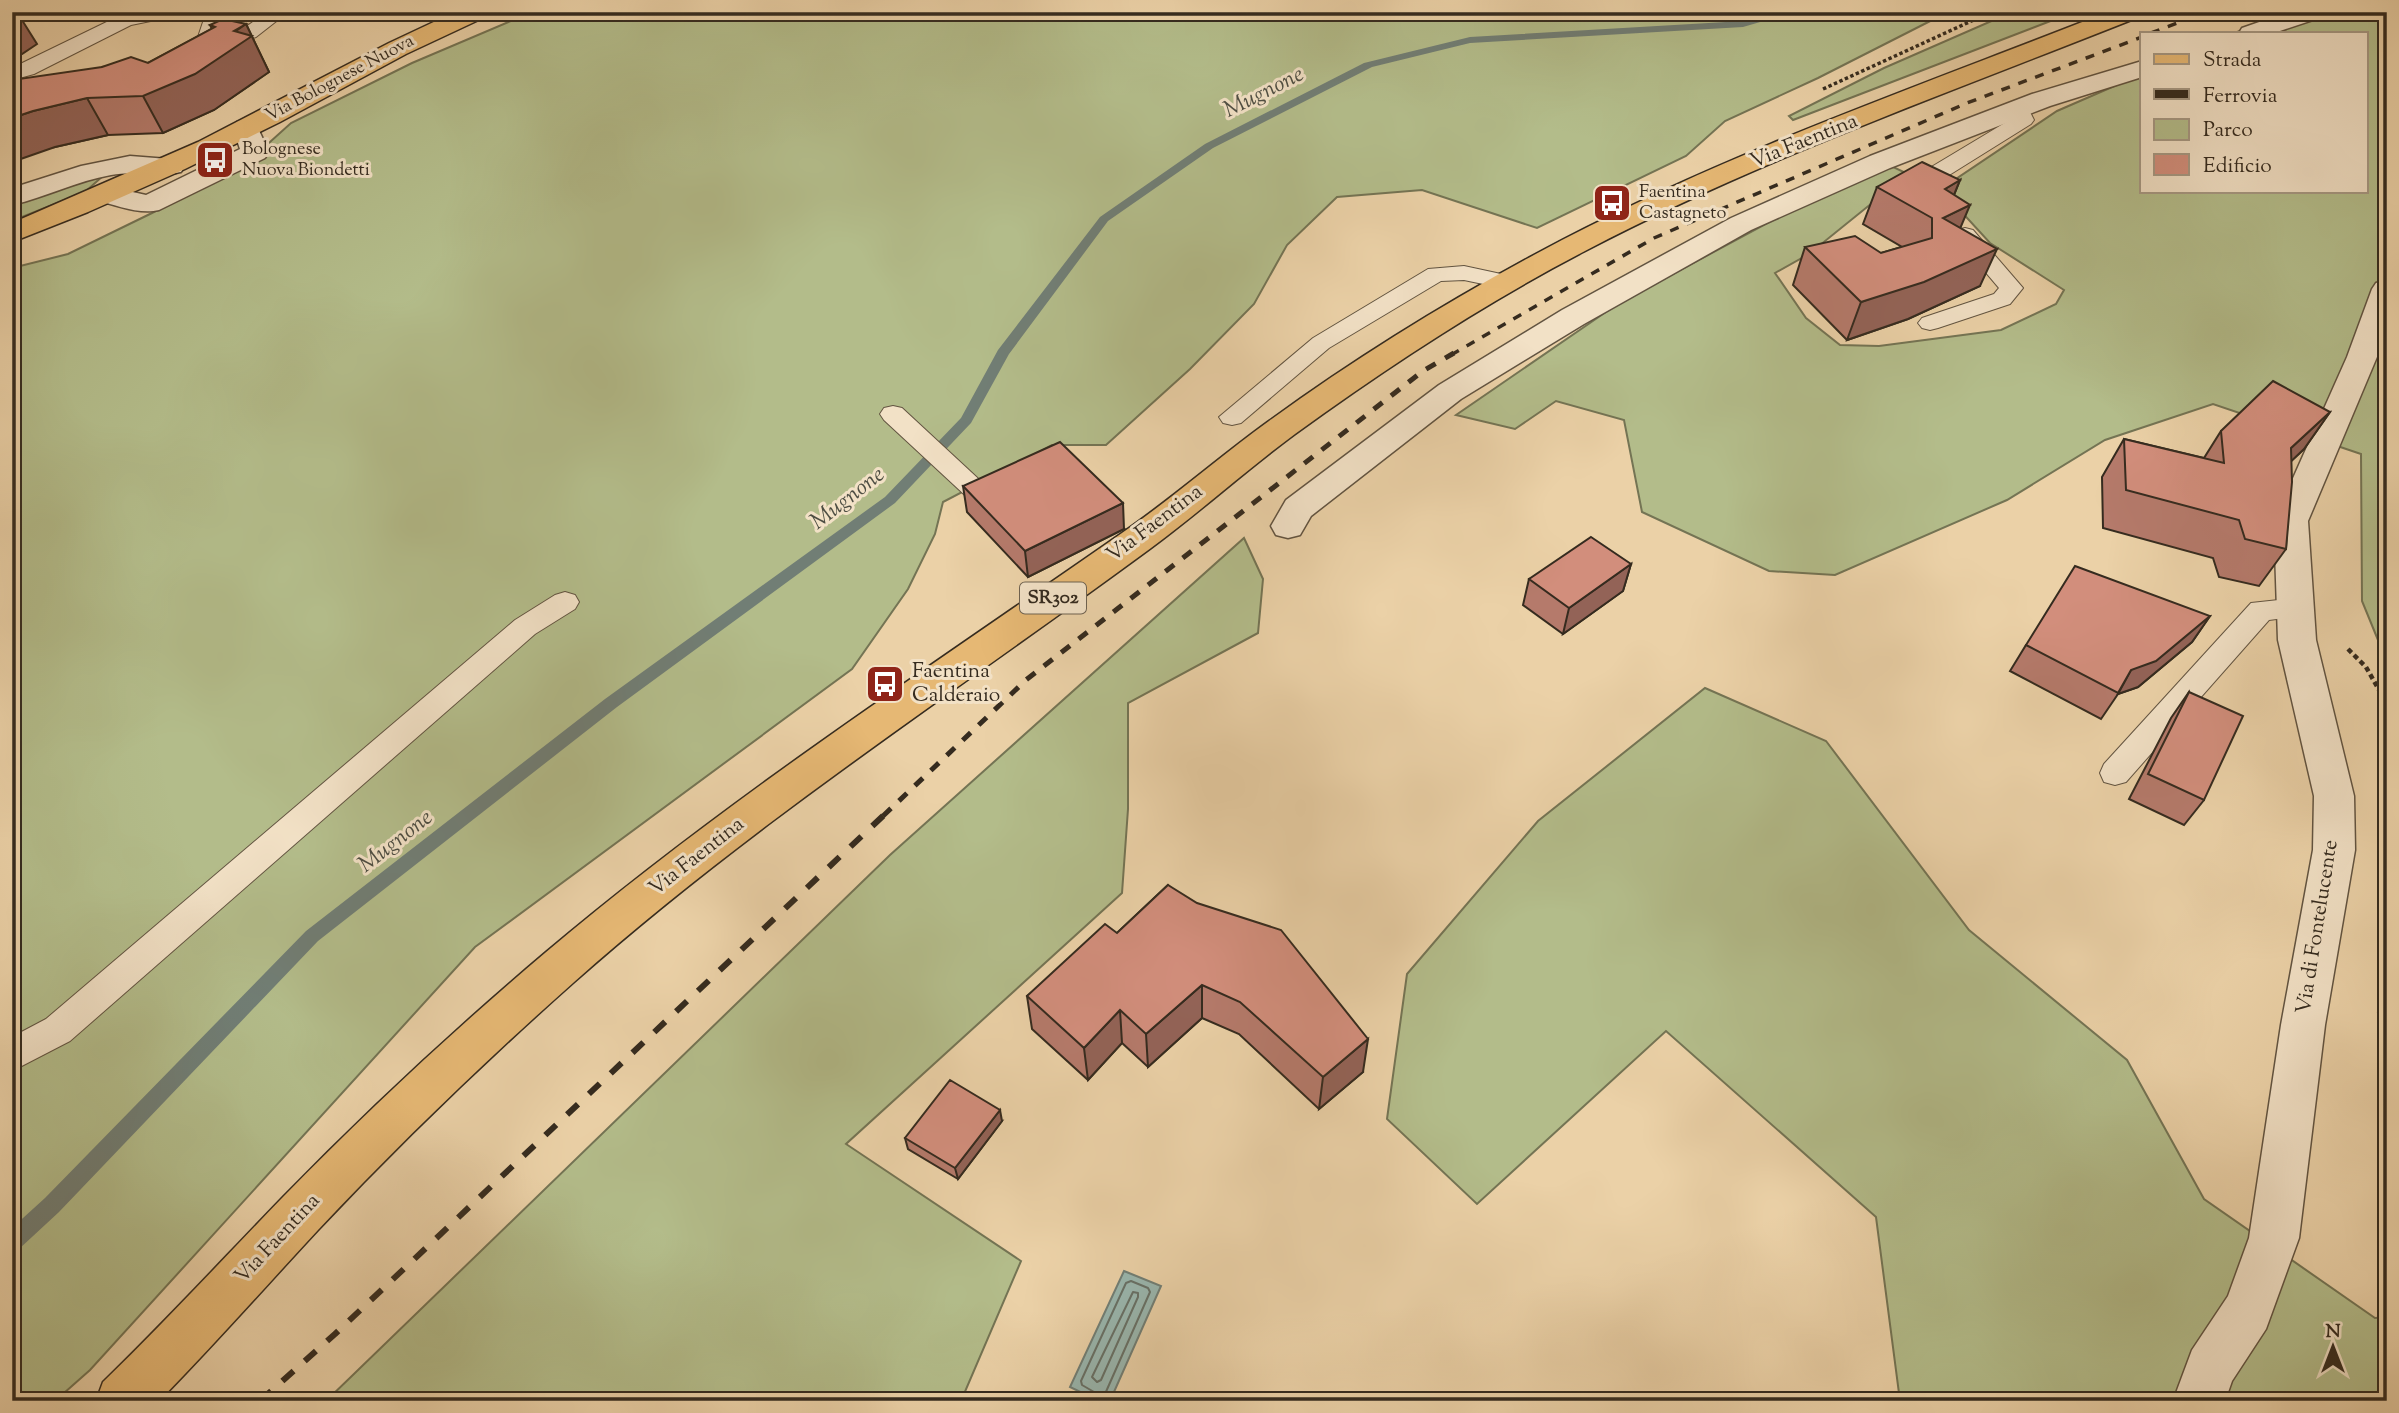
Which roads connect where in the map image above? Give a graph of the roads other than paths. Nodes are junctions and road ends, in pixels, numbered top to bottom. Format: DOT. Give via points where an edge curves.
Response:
graph roads {
  1 [pos="168,12"];
  2 [pos="209,12"];
  3 [pos="279,12"];
  4 [pos="476,12"];
  5 [pos="2130,12"];
  6 [pos="2313,12"];
  7 [pos="2254,32"];
  8 [pos="2140,70"];
  9 [pos="12,74"];
  10 [pos="2014,110"];
  11 [pos="246,128"];
  12 [pos="170,166"];
  13 [pos="106,194"];
  14 [pos="12,197"];
  15 [pos="1892,200"];
  16 [pos="1954,217"];
  17 [pos="12,233"];
  18 [pos="1507,282"];
  19 [pos="2387,289"];
  20 [pos="1930,323"];
  21 [pos="893,414"];
  22 [pos="1232,417"];
  23 [pos="976,491"];
  24 [pos="1288,526"];
  25 [pos="565,602"];
  26 [pos="2296,608"];
  27 [pos="2115,773"];
  28 [pos="12,1055"];
  29 [pos="122,1401"];
  30 [pos="2199,1401"];
  1 -- 9 [label="lane" via="126,20"];
  2 -- 3 [label="lane" via="213,19 208,37 216,45 256,31"];
  4 -- 11 [label="main road, Via Bolognese Nuova" via="379,56"];
  5 -- 18 [label="main road, Via Faentina / SR302" via="1721,174"];
  6 -- 7 [label="street"];
  8 -- 10 [label="street"];
  10 -- 15 [label="lane" via="2024,120 1939,185"];
  10 -- 24 [label="street" via="1880,162 1741,224 1573,317 1450,392 1298,508"];
  11 -- 12 [label="main road, Via Bolognese Nuova"];
  11 -- 13 [label="street" via="255,152 149,204"];
  12 -- 13 [label="main road, Via Bolognese Nuova"];
  12 -- 14 [label="street" via="124,163"];
  13 -- 17 [label="main road, Via Bolognese Nuova"];
  16 -- 20 [label="lane" via="1968,241 2011,288 2003,299"];
  18 -- 22 [label="lane" via="1464,273 1436,274 1321,343"];
  18 -- 29 [label="main road, Via Faentina / SR302" via="1283,428 1142,537 882,718 703,850 561,966 444,1071"];
  19 -- 26 [label="street, Via di Fontelucente" via="2363,357 2291,522"];
  21 -- 23 [label="lane"];
  25 -- 28 [label="lane" via="525,627 58,1030"];
  26 -- 27 [label="lane" via="2261,610"];
  26 -- 30 [label="street, Via di Fontelucente" via="2297,640 2334,796 2334,850 2303,1025 2274,1238 2248,1311 2210,1368"];
}
